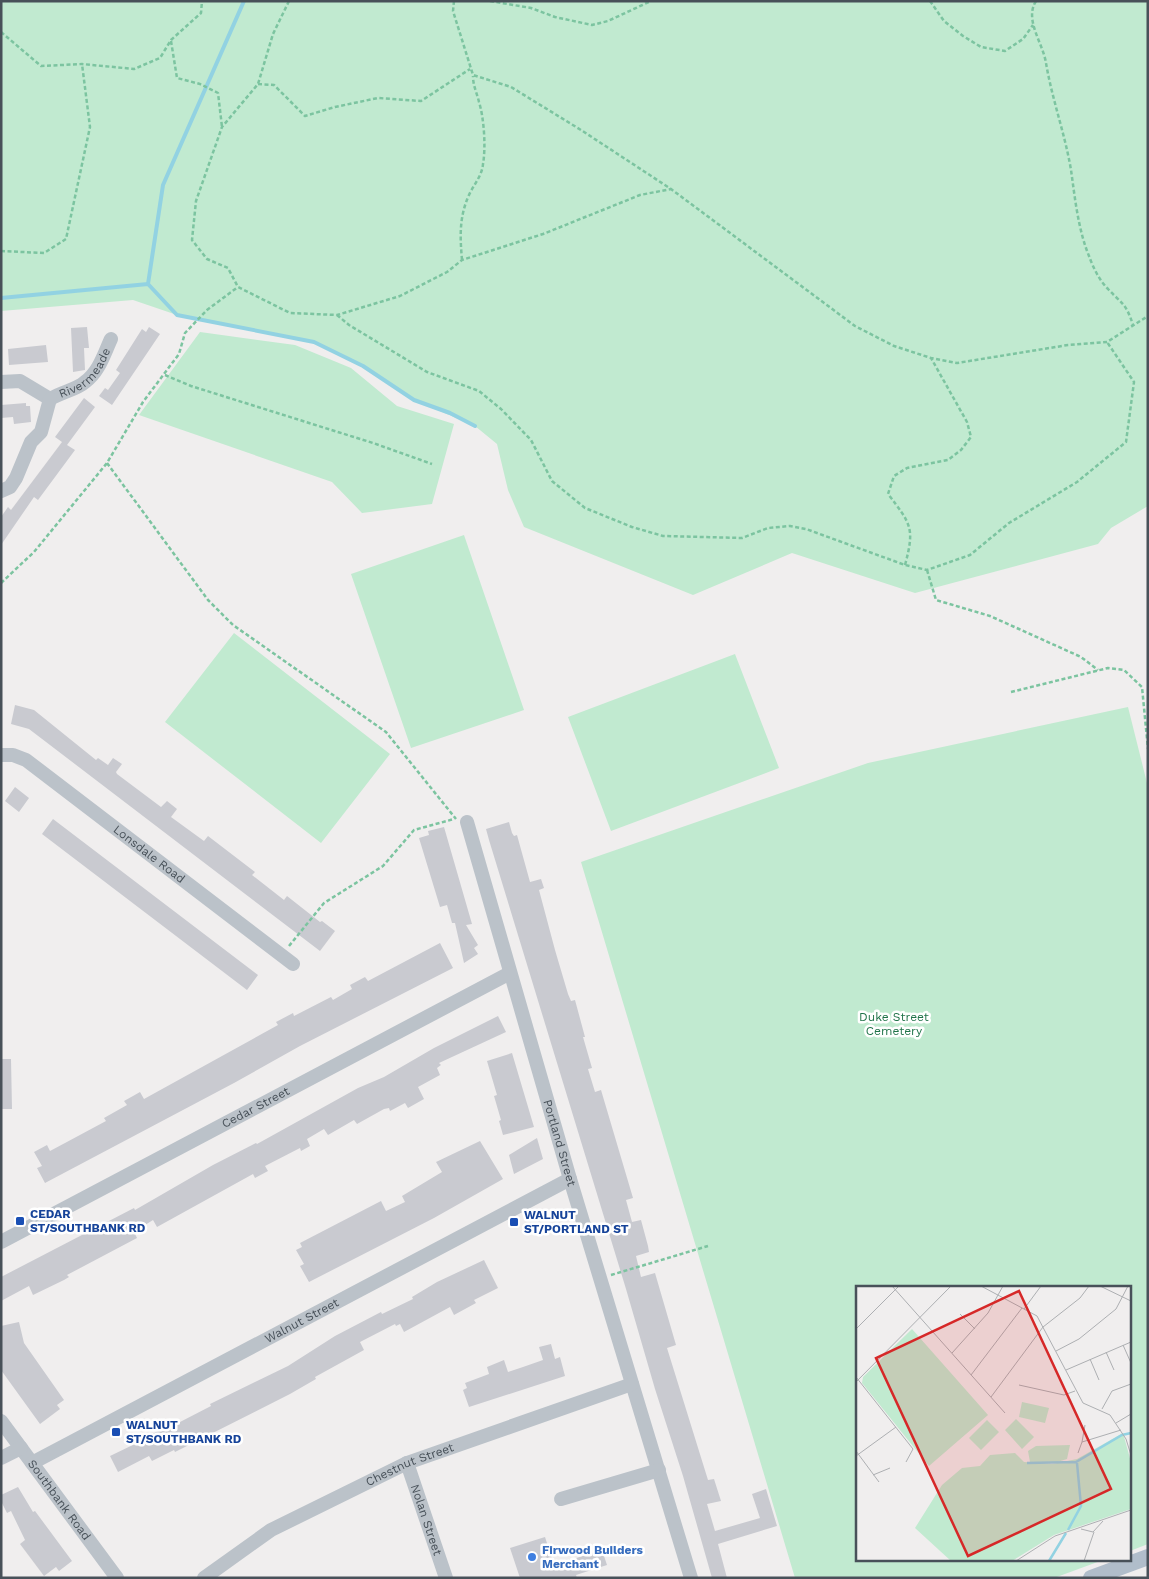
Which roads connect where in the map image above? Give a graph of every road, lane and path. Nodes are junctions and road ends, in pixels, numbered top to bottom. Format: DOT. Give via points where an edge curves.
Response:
graph roads {
  1 [pos="202,1"];
  2 [pos="289,1"];
  3 [pos="454,1"];
  4 [pos="490,1"];
  5 [pos="651,1"];
  6 [pos="930,1"];
  7 [pos="1036,1"];
  8 [pos="1033,25"];
  9 [pos="1,32"];
  10 [pos="171,40"];
  11 [pos="82,64"];
  12 [pos="470,69"];
  13 [pos="473,75"];
  14 [pos="258,84"];
  15 [pos="222,127"];
  16 [pos="671,189"];
  17 [pos="1,251"];
  18 [pos="462,260"];
  19 [pos="238,287"];
  20 [pos="337,315"];
  21 [pos="1148,316"];
  22 [pos="1133,325"];
  23 [pos="111,339"];
  24 [pos="1107,342"];
  25 [pos="931,358"];
  26 [pos="165,375"];
  27 [pos="1,382"];
  28 [pos="50,399"];
  29 [pos="107,463"];
  30 [pos="432,464"];
  31 [pos="1,491"];
  32 [pos="905,565"];
  33 [pos="926,570"];
  34 [pos="1,583"];
  35 [pos="1098,670"];
  36 [pos="1011,692"];
  37 [pos="1148,749"];
  38 [pos="1,754"];
  39 [pos="467,822"];
  40 [pos="281,955"];
  41 [pos="292,964"];
  42 [pos="510,973"];
  43 [pos="570,1179"];
  44 [pos="1,1242"];
  45 [pos="708,1246"];
  46 [pos="600,1279"];
  47 [pos="632,1384"];
  48 [pos="1,1421"];
  49 [pos="21,1448"];
  50 [pos="1,1458"];
  51 [pos="32,1463"];
  52 [pos="407,1463"];
  53 [pos="660,1470"];
  54 [pos="561,1499"];
  55 [pos="1148,1557"];
  56 [pos="118,1578"];
  57 [pos="204,1578"];
  58 [pos="446,1578"];
  59 [pos="691,1578"];
  60 [pos="1091,1578"];
  1 -- 10 [label="path" via="201,13"];
  2 -- 14 [label="path" via="273,34"];
  3 -- 12 [label="path" via="453,11"];
  4 -- 5 [label="path" via="531,8 592,25"];
  6 -- 8 [label="path" via="944,21 981,47 1006,51 1023,39"];
  7 -- 8 [label="path" via="1032,8"];
  8 -- 22 [label="path" via="1046,61 1088,253 1107,288 1128,308"];
  9 -- 11 [label="path" via="41,66"];
  10 -- 11 [label="path" via="160,58 134,69"];
  10 -- 15 [label="path" via="177,78 218,93"];
  11 -- 17 [label="path" via="90,127 66,239 44,254"];
  12 -- 13 [label="path"];
  12 -- 14 [label="path" via="421,101 378,98 305,116 274,85"];
  13 -- 16 [label="path" via="511,87"];
  13 -- 18 [label="path" via="480,104 484,163 482,174 472,187 463,211 460,234"];
  14 -- 15 [label="path"];
  15 -- 19 [label="path" via="196,201 192,240 207,259 228,268"];
  16 -- 18 [label="path" via="640,195 543,234"];
  16 -- 25 [label="path" via="855,326 894,346"];
  18 -- 20 [label="path" via="447,272 400,296"];
  19 -- 20 [label="path" via="290,313"];
  19 -- 26 [label="path" via="207,310 185,333 179,354"];
  20 -- 32 [label="path" via="427,372 479,391 530,440 552,481 585,508 663,536 742,538 778,527 806,529"];
  21 -- 22 [label="path"];
  22 -- 24 [label="path"];
  23 -- 28 [label="street, Rivermeade" via="97,369 85,383"];
  24 -- 25 [label="path" via="958,363"];
  24 -- 33 [label="path" via="1134,382 1126,442 1077,482 1010,522 970,556"];
  25 -- 32 [label="path" via="967,422 971,437 948,460 907,468 894,476 888,494 907,519 912,540"];
  26 -- 29 [label="path" via="143,402"];
  26 -- 30 [label="path" via="190,386"];
  27 -- 28 [label="street, Rivermeade" via="20,381"];
  28 -- 31 [label="street, Rivermeade" via="41,432 31,442 10,487"];
  29 -- 34 [label="path" via="34,552"];
  29 -- 40 [label="path" via="208,600 233,625 386,732 455,818 414,830 383,866 324,902"];
  32 -- 33 [label="path"];
  33 -- 35 [label="path" via="936,600 990,616 1081,657"];
  35 -- 36 [label="path"];
  35 -- 37 [label="path" via="1124,670 1142,687"];
  38 -- 40 [label="street, Lonsdale Road" via="26,760"];
  39 -- 42 [label="street, Portland Street"];
  40 -- 41 [label="street, Lonsdale Road"];
  42 -- 43 [label="street, Portland Street"];
  42 -- 44 [label="street, Cedar Street"];
  43 -- 46 [label="street, Portland Street"];
  43 -- 51 [label="street, Walnut Street"];
  45 -- 46 [label="path"];
  46 -- 47 [label="street, Portland Street"];
  47 -- 52 [label="street, Chestnut Street"];
  47 -- 53 [label="street, Portland Street"];
  48 -- 49 [label="street, Southbank Road"];
  49 -- 50 [label="street"];
  49 -- 51 [label="street, Southbank Road"];
  51 -- 56 [label="street, Southbank Road"];
  52 -- 57 [label="street, Chestnut Street" via="271,1530"];
  52 -- 58 [label="street, Nolan Street"];
  53 -- 54 [label="street"];
  53 -- 59 [label="street, Portland Street"];
  55 -- 60 [label="main road"];
}
